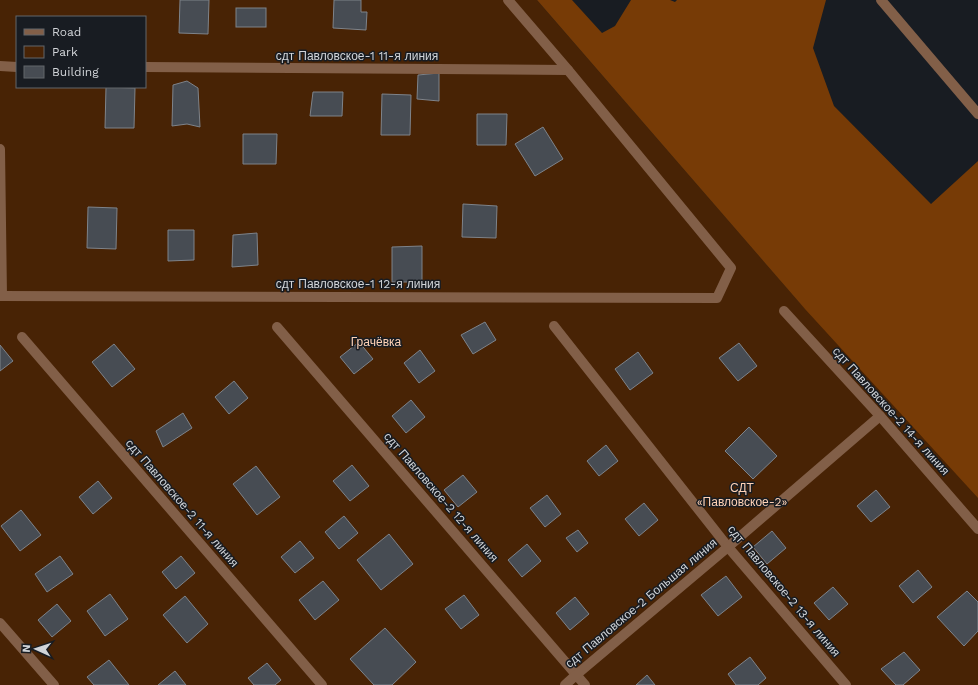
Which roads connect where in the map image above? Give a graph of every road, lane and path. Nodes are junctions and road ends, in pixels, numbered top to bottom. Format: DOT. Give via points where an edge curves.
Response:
graph roads {
  1 [pos="508,0"];
  2 [pos="881,0"];
  3 [pos="0,66"];
  4 [pos="16,67"];
  5 [pos="146,67"];
  6 [pos="568,70"];
  7 [pos="978,114"];
  8 [pos="0,149"];
  9 [pos="1,296"];
  10 [pos="784,311"];
  11 [pos="554,326"];
  12 [pos="277,327"];
  13 [pos="22,337"];
  14 [pos="880,416"];
  15 [pos="978,528"];
  16 [pos="728,547"];
  17 [pos="0,623"];
  18 [pos="576,675"];
  19 [pos="54,685"];
  20 [pos="322,685"];
  21 [pos="565,685"];
  22 [pos="585,685"];
  23 [pos="846,685"];
  1 -- 6 [label="street"];
  2 -- 7 [label="street"];
  3 -- 4 [label="street"];
  5 -- 6 [label="street, сдт Павловское-1 11-я линия"];
  6 -- 9 [label="street, сдт Павловское-1 12-я линия" via="731,268 717,298"];
  8 -- 9 [label="street"];
  10 -- 14 [label="street, сдт Павловское-2 14-я линия"];
  11 -- 16 [label="street, сдт Павловское-2 13-я линия"];
  12 -- 18 [label="street, сдт Павловское-2 12-я линия"];
  13 -- 20 [label="street, сдт Павловское-2 11-я линия"];
  14 -- 15 [label="street, сдт Павловское-2 14-я линия"];
  14 -- 16 [label="street, сдт Павловское-2 Большая линия"];
  16 -- 18 [label="street, сдт Павловское-2 Большая линия"];
  16 -- 23 [label="street, сдт Павловское-2 13-я линия"];
  17 -- 19 [label="street"];
  18 -- 21 [label="street, сдт Павловское-2 Большая линия"];
  18 -- 22 [label="street, сдт Павловское-2 12-я линия"];
}
